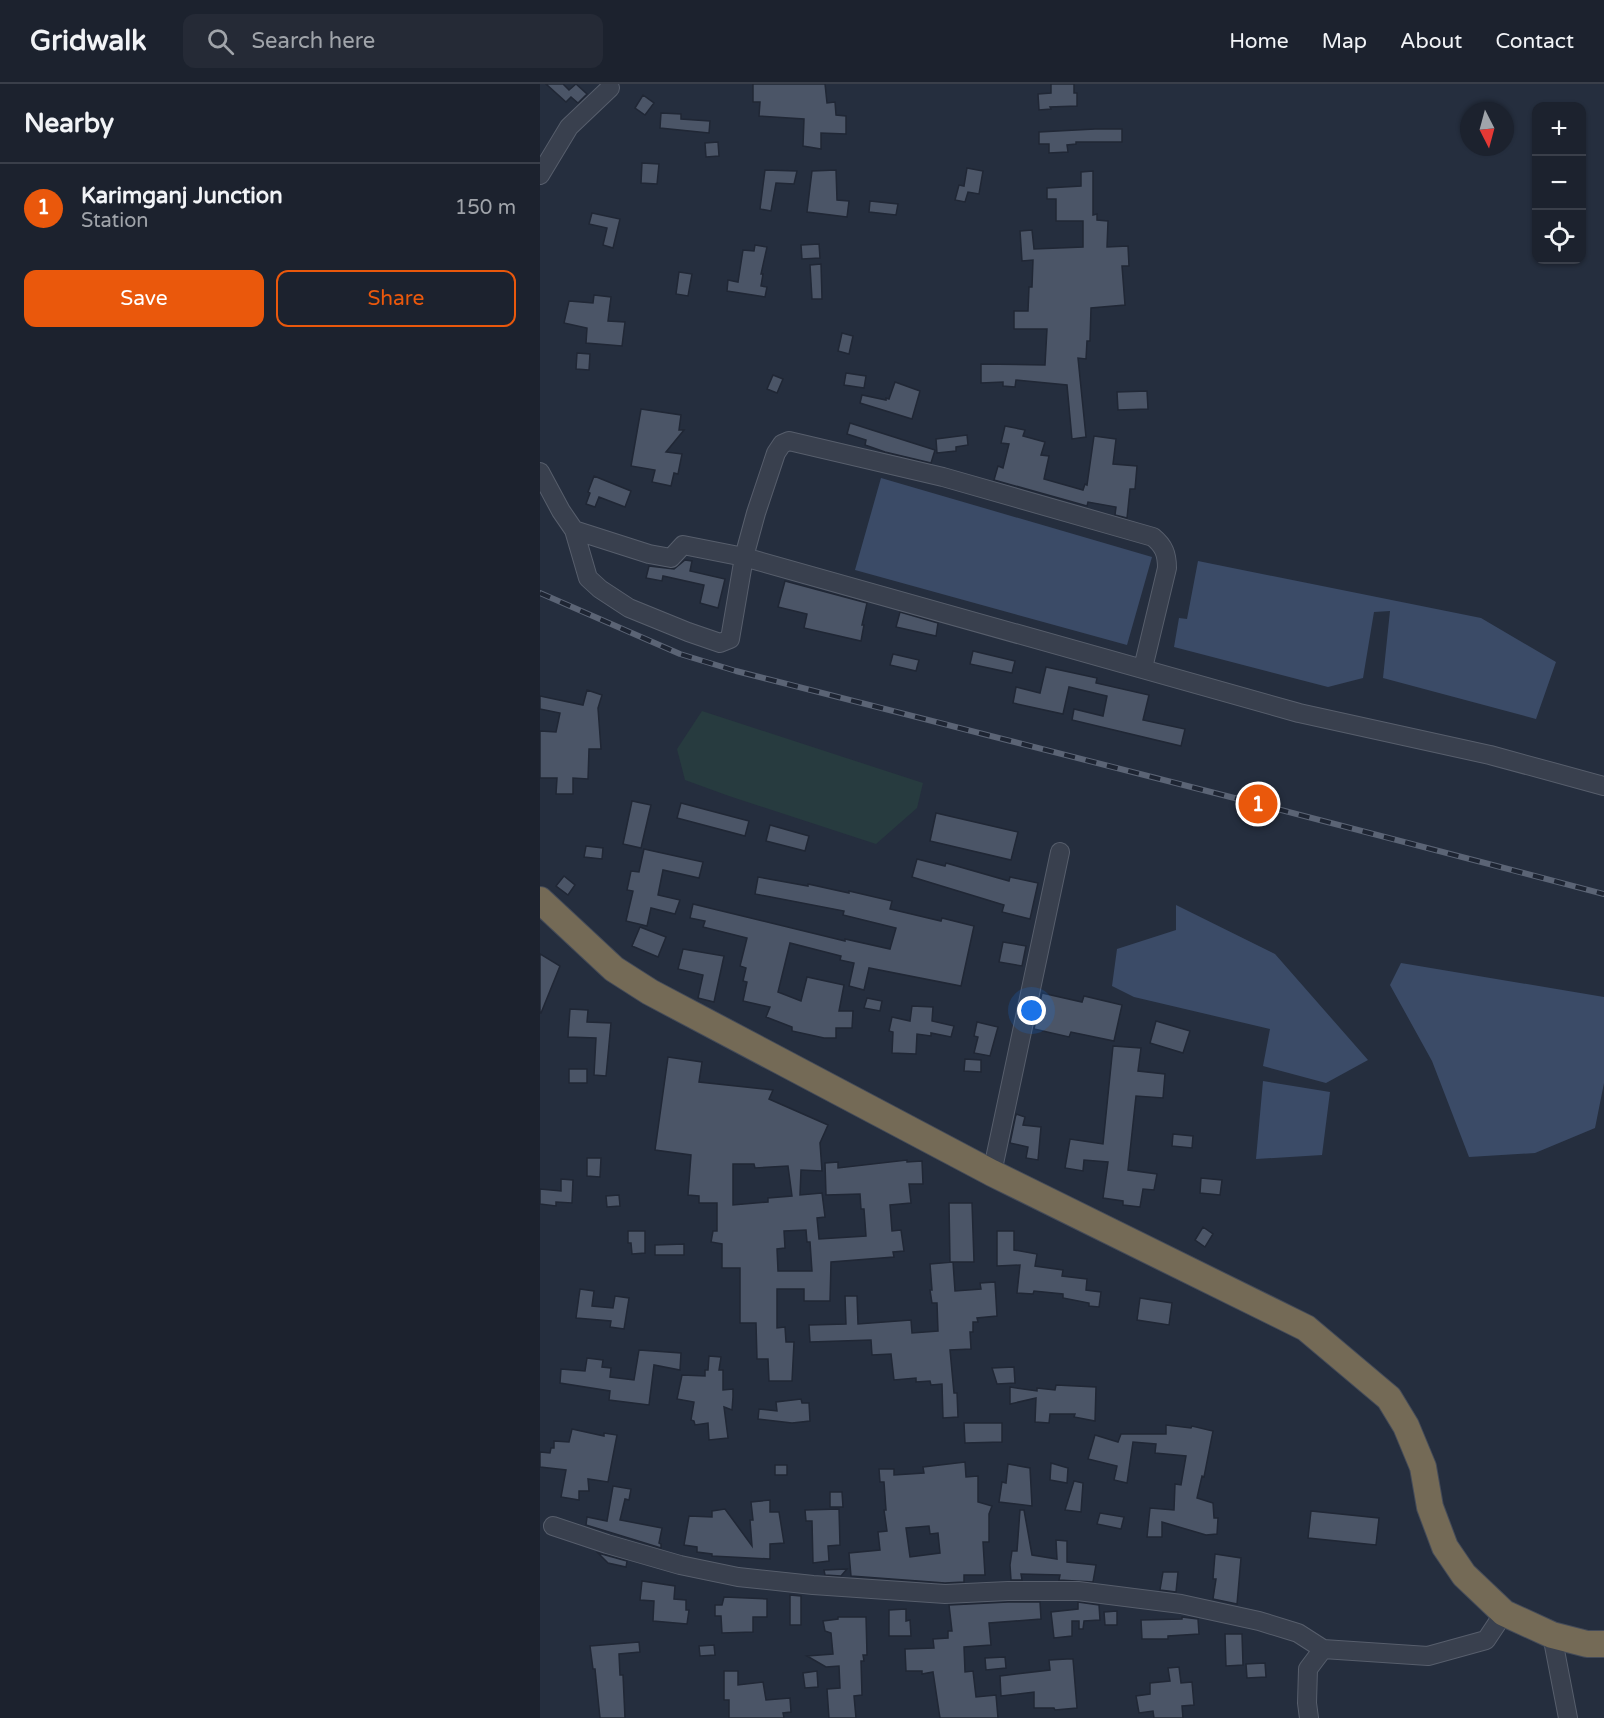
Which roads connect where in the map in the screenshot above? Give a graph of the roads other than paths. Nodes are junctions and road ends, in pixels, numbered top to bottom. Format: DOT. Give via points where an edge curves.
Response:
graph roads {
  1 [pos="610,88"];
  2 [pos="540,175"];
  3 [pos="540,472"];
  4 [pos="574,530"];
  5 [pos="744,557"];
  6 [pos="1143,668"];
  7 [pos="1604,786"];
  8 [pos="1060,852"];
  9 [pos="540,900"];
  10 [pos="992,1173"];
  11 [pos="552,1526"];
  12 [pos="1504,1613"];
  13 [pos="1552,1635"];
  14 [pos="1604,1644"];
  15 [pos="1323,1649"];
  16 [pos="1309,1718"];
  17 [pos="1568,1718"];
  1 -- 2 [label="street" via="569,127"];
  3 -- 4 [label="street"];
  4 -- 5 [label="street" via="670,558 683,545"];
  4 -- 5 [label="street" via="588,578 600,589 629,608 720,643 730,639"];
  5 -- 6 [label="street"];
  5 -- 6 [label="street" via="776,453 789,441 943,477 1153,537 1162,545 1167,568"];
  6 -- 7 [label="street" via="1299,713 1490,755"];
  8 -- 10 [label="street"];
  9 -- 10 [label="highway" via="614,969 650,992"];
  10 -- 12 [label="highway" via="1306,1328 1371,1381 1389,1398 1406,1426 1423,1467 1430,1507 1445,1547 1464,1575"];
  11 -- 15 [label="street" via="680,1565 738,1577 945,1594 1078,1591 1181,1604 1298,1633"];
  12 -- 13 [label="highway"];
  12 -- 15 [label="street" via="1486,1640 1428,1656"];
  13 -- 14 [label="highway"];
  13 -- 17 [label="street"];
  15 -- 16 [label="street" via="1308,1669"];
}
